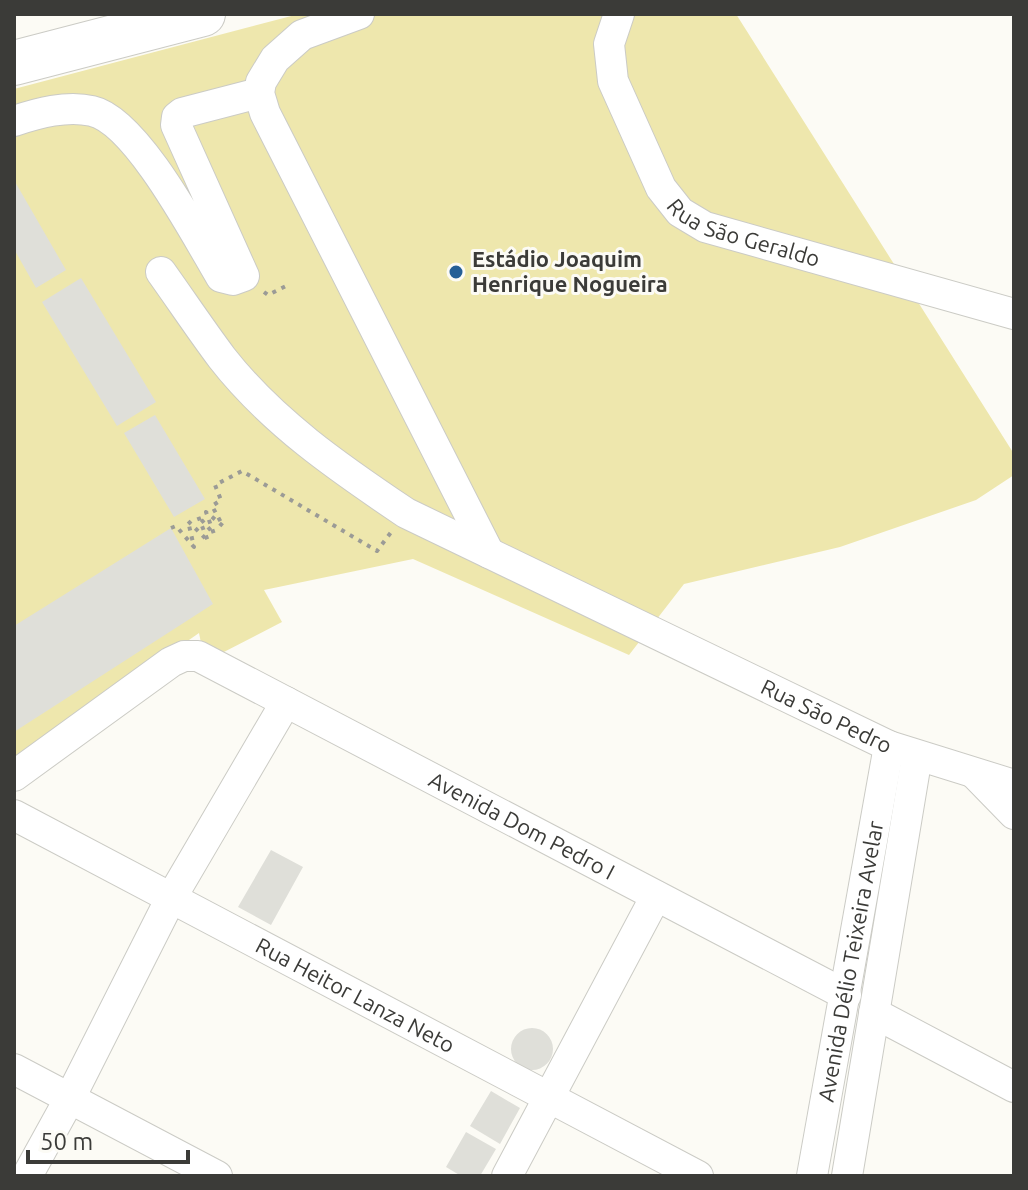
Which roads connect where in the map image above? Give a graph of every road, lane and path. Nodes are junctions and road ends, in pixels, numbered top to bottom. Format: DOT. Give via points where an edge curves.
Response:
graph roads {
  1 [pos="203,14"];
  2 [pos="359,14"];
  3 [pos="619,14"];
  4 [pos="14,63"];
  5 [pos="259,93"];
  6 [pos="14,121"];
  7 [pos="161,272"];
  8 [pos="1014,314"];
  9 [pos="406,513"];
  10 [pos="171,528"];
  11 [pos="489,553"];
  12 [pos="286,702"];
  13 [pos="889,746"];
  14 [pos="917,756"];
  15 [pos="14,776"];
  16 [pos="1010,792"];
  17 [pos="14,815"];
  18 [pos="656,896"];
  19 [pos="170,900"];
  20 [pos="846,995"];
  21 [pos="874,1013"];
  22 [pos="14,1069"];
  23 [pos="1014,1087"];
  24 [pos="70,1098"];
  25 [pos="549,1099"];
  26 [pos="27,1176"];
  27 [pos="217,1176"];
  28 [pos="507,1176"];
  29 [pos="698,1176"];
  30 [pos="812,1176"];
  31 [pos="847,1176"];
  1 -- 4 [label="highway"];
  2 -- 5 [label="street" via="302,35 275,59"];
  3 -- 8 [label="street, Rua São Geraldo" via="609,44 613,81 661,188 680,212 705,227"];
  5 -- 6 [label="street" via="177,117 176,125 244,276 233,280 221,277 159,175 117,123 93,111 65,109"];
  5 -- 11 [label="street"];
  7 -- 9 [label="street, Rua São Pedro" via="223,359 276,416 334,465"];
  9 -- 10 [label="path" via="377,551 242,471 215,485 221,500 212,506 223,526 206,512 214,534 198,516 208,541 188,521 194,547 176,526"];
  9 -- 11 [label="street, Rua São Pedro"];
  11 -- 13 [label="street, Rua São Pedro"];
  12 -- 15 [label="street, Avenida Dom Pedro I" via="198,656 184,656"];
  12 -- 18 [label="street, Avenida Dom Pedro I"];
  12 -- 19 [label="street"];
  13 -- 14 [label="street, Rua São Pedro"];
  13 -- 20 [label="street, Avenida Délio Teixeira Avelar"];
  14 -- 16 [label="street, Rua São Pedro" via="975,774"];
  14 -- 21 [label="street, Avenida Délio Teixeira Avelar"];
  17 -- 19 [label="street, Rua Heitor Lanza Neto"];
  18 -- 20 [label="street, Avenida Dom Pedro I"];
  18 -- 25 [label="street"];
  19 -- 24 [label="street"];
  19 -- 25 [label="street, Rua Heitor Lanza Neto"];
  20 -- 30 [label="street, Avenida Délio Teixeira Avelar"];
  21 -- 23 [label="street"];
  21 -- 31 [label="street, Avenida Délio Teixeira Avelar"];
  22 -- 24 [label="street"];
  24 -- 26 [label="street"];
  24 -- 27 [label="street"];
  25 -- 28 [label="street"];
  25 -- 29 [label="street, Rua Heitor Lanza Neto"];
}
